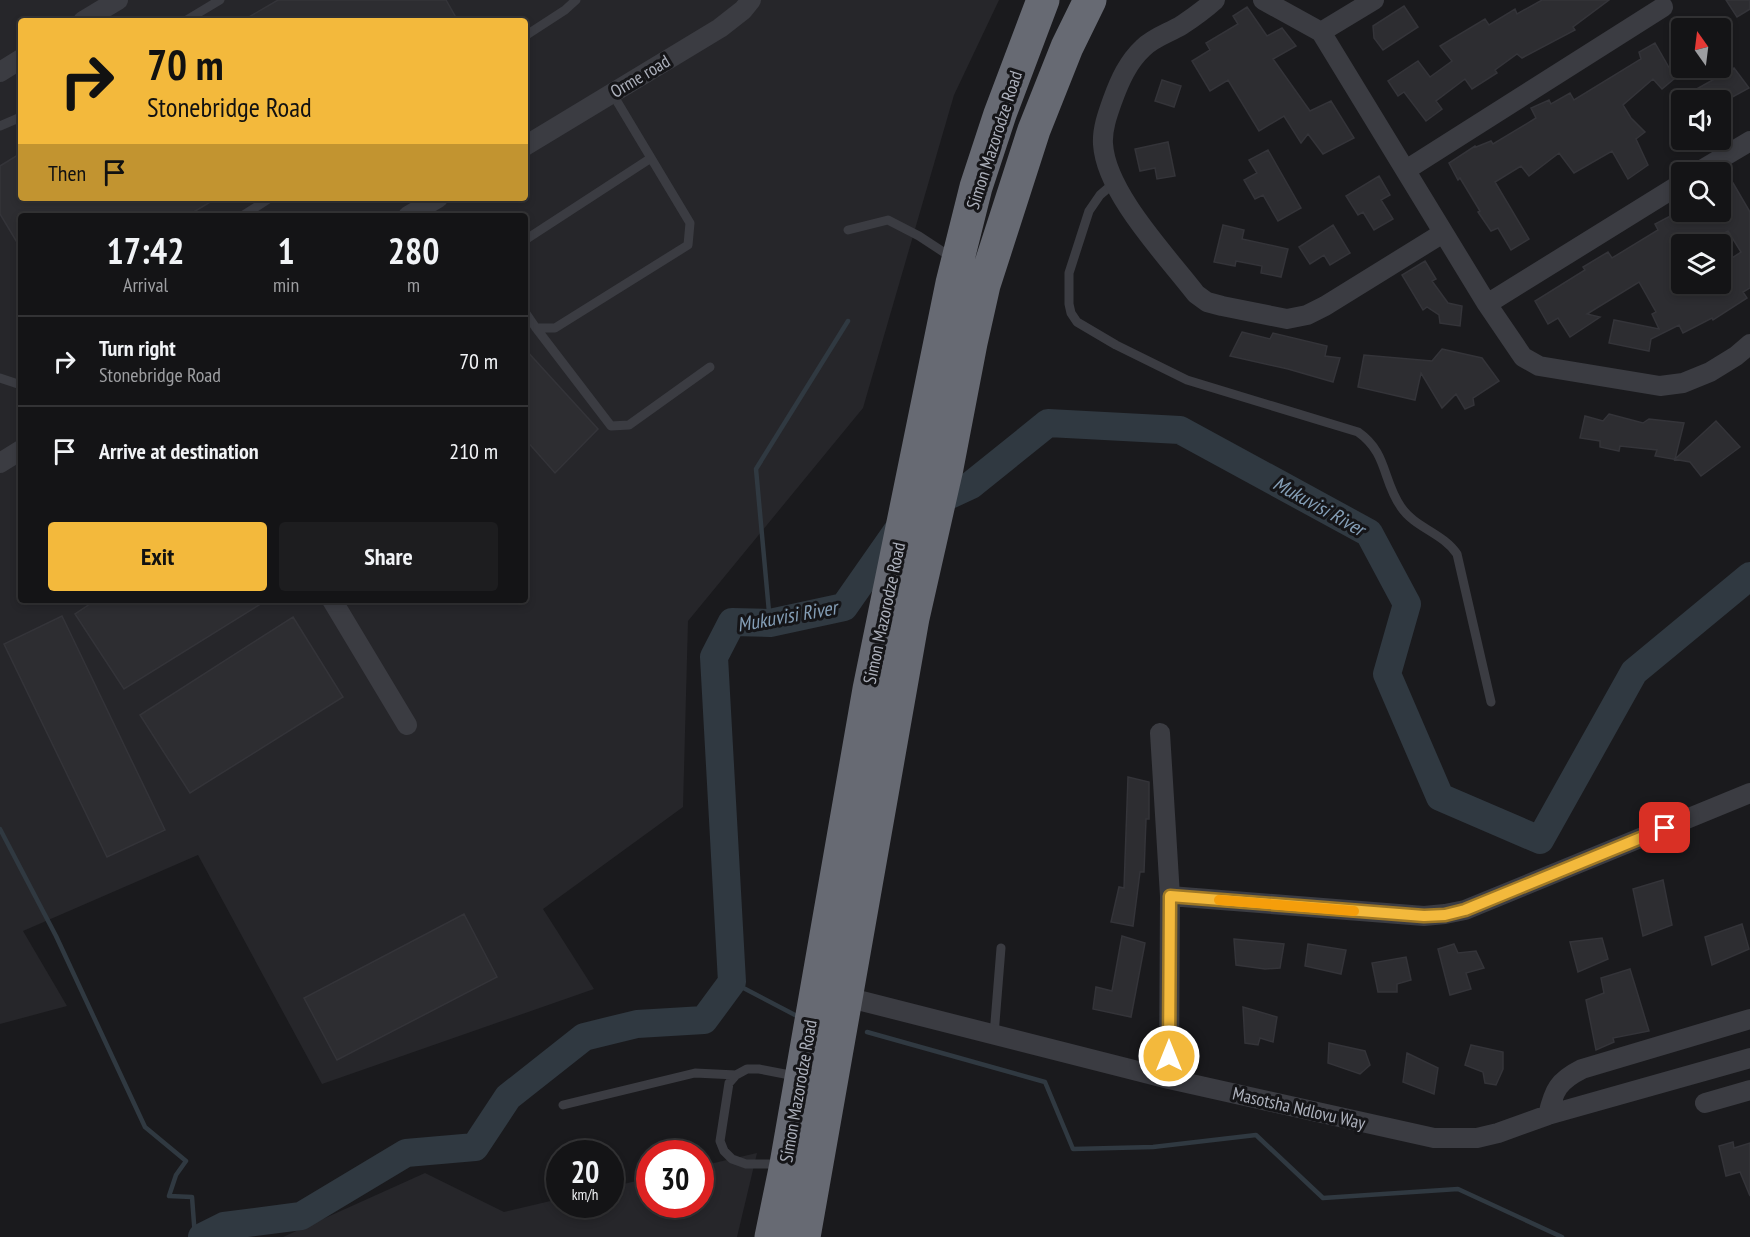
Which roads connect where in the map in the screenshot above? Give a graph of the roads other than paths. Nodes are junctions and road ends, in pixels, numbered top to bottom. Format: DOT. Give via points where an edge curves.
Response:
graph roads {
  1 [pos="118,0"];
  2 [pos="220,0"];
  3 [pos="576,0"];
  4 [pos="751,0"];
  5 [pos="1043,0"];
  6 [pos="1090,0"];
  7 [pos="1215,0"];
  8 [pos="1263,0"];
  9 [pos="1374,0"];
  10 [pos="1663,7"];
  11 [pos="88,18"];
  12 [pos="190,18"];
  13 [pos="1321,32"];
  14 [pos="528,34"];
  15 [pos="18,61"];
  16 [pos="0,72"];
  17 [pos="612,93"];
  18 [pos="18,118"];
  19 [pos="0,126"];
  20 [pos="1750,141"];
  21 [pos="528,144"];
  22 [pos="651,159"];
  23 [pos="1715,162"];
  24 [pos="1406,170"];
  25 [pos="1114,183"];
  26 [pos="1671,190"];
  27 [pos="265,201"];
  28 [pos="433,201"];
  29 [pos="247,213"];
  30 [pos="413,213"];
  31 [pos="848,230"];
  32 [pos="1443,233"];
  33 [pos="528,238"];
  34 [pos="958,262"];
  35 [pos="1486,304"];
  36 [pos="528,316"];
  37 [pos="536,328"];
  38 [pos="1750,344"];
  39 [pos="710,367"];
  40 [pos="0,378"];
  41 [pos="18,385"];
  42 [pos="18,452"];
  43 [pos="0,463"];
  44 [pos="334,603"];
  45 [pos="898,618"];
  46 [pos="1491,702"];
  47 [pos="407,725"];
  48 [pos="1160,733"];
  49 [pos="1750,793"];
  50 [pos="1170,896"];
  51 [pos="1001,948"];
  52 [pos="846,997"];
  53 [pos="1750,1019"];
  54 [pos="994,1035"];
  55 [pos="1750,1058"];
  56 [pos="736,1075"];
  57 [pos="799,1077"];
  58 [pos="1169,1079"];
  59 [pos="1750,1090"];
  60 [pos="1705,1103"];
  61 [pos="563,1105"];
  62 [pos="1548,1115"];
  63 [pos="786,1164"];
  64 [pos="771,1237"];
  65 [pos="804,1237"];
  1 -- 11 [label="street"];
  2 -- 12 [label="lane"];
  3 -- 14 [label="lane"];
  4 -- 17 [label="street, Orme road" via="720,28"];
  5 -- 34 [label="highway, Simon Mazorodze Road" via="983,166"];
  6 -- 45 [label="highway, Simon Mazorodze Road" via="1034,130 984,285 947,468"];
  7 -- 25 [label="street" via="1145,46 1119,81 1103,143"];
  8 -- 13 [label="street"];
  9 -- 13 [label="street"];
  10 -- 24 [label="street"];
  13 -- 24 [label="street"];
  15 -- 16 [label="street"];
  17 -- 21 [label="street, Orme road"];
  17 -- 22 [label="lane"];
  18 -- 19 [label="lane"];
  20 -- 23 [label="street"];
  22 -- 33 [label="lane"];
  22 -- 37 [label="lane" via="690,223 688,245 555,328"];
  24 -- 32 [label="street"];
  25 -- 32 [label="street" via="1196,294 1207,302 1287,319 1325,306"];
  25 -- 46 [label="lane" via="1089,211 1069,273 1068,304 1077,322 1187,380 1358,432 1368,439 1379,454 1402,509 1446,540 1457,554"];
  26 -- 35 [label="street"];
  27 -- 29 [label="lane"];
  28 -- 30 [label="street"];
  31 -- 34 [label="lane" via="888,220"];
  32 -- 35 [label="street"];
  34 -- 45 [label="highway, Simon Mazorodze Road" via="915,462"];
  35 -- 38 [label="street" via="1523,357 1539,366 1660,386 1683,383 1710,372"];
  36 -- 37 [label="lane"];
  37 -- 39 [label="lane" via="611,426 628,425"];
  40 -- 41 [label="lane"];
  42 -- 43 [label="street"];
  44 -- 47 [label="street"];
  45 -- 52 [label="highway, Simon Mazorodze Road"];
  45 -- 57 [label="highway, Simon Mazorodze Road" via="869,689"];
  48 -- 50 [label="street"];
  49 -- 50 [label="street" via="1445,915"];
  50 -- 58 [label="street"];
  51 -- 54 [label="lane"];
  52 -- 54 [label="street, Masotsha Ndlovu Way"];
  52 -- 65 [label="highway, Simon Mazorodze Road"];
  53 -- 62 [label="street" via="1567,1076 1557,1087"];
  54 -- 58 [label="street, Masotsha Ndlovu Way"];
  55 -- 62 [label="street, Masotsha Ndlovu Way"];
  56 -- 57 [label="lane" via="747,1069 759,1069"];
  56 -- 61 [label="lane" via="695,1073"];
  56 -- 63 [label="lane" via="729,1083 720,1141 724,1151 746,1164"];
  57 -- 63 [label="highway, Simon Mazorodze Road"];
  58 -- 62 [label="street, Masotsha Ndlovu Way" via="1434,1138 1477,1138"];
  59 -- 60 [label="street"];
  63 -- 64 [label="highway, Simon Mazorodze Road"];
}
